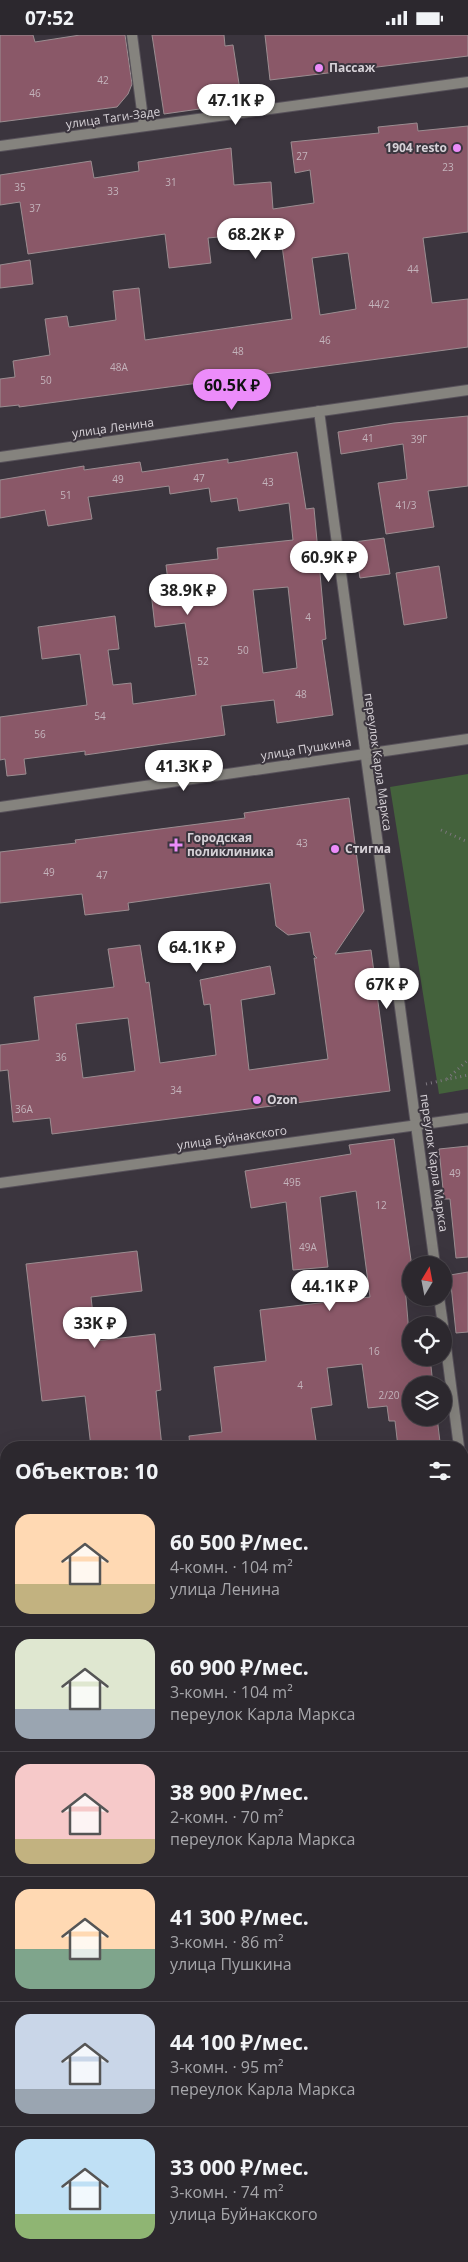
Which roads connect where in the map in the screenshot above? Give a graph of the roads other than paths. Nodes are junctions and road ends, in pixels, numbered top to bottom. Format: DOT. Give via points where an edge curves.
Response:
graph roads {
  1 [pos="132,35"];
  2 [pos="468,82"];
  3 [pos="144,127"];
  4 [pos="0,147"];
  5 [pos="468,390"];
  6 [pos="319,411"];
  7 [pos="0,457"];
  8 [pos="468,739"];
  9 [pos="364,753"];
  10 [pos="0,807"];
  11 [pos="468,1118"];
  12 [pos="416,1125"];
  13 [pos="0,1183"];
  14 [pos="434,1256"];
  15 [pos="449,1366"];
  16 [pos="459,1441"];
  1 -- 3 [label="street"];
  2 -- 3 [label="street, улица Таги-Заде"];
  3 -- 4 [label="street, улица Таги-Заде"];
  5 -- 6 [label="street, улица Ленина"];
  6 -- 7 [label="street, улица Ленина"];
  6 -- 9 [label="street, переулок Карла Маркса"];
  8 -- 9 [label="street, улица Пушкина"];
  9 -- 10 [label="street, улица Пушкина"];
  9 -- 12 [label="street, переулок Карла Маркса"];
  11 -- 12 [label="street, улица Буйнакского"];
  12 -- 13 [label="street, улица Буйнакского"];
  12 -- 14 [label="street, переулок Карла Маркса"];
  15 -- 16 [label="street"];
}
